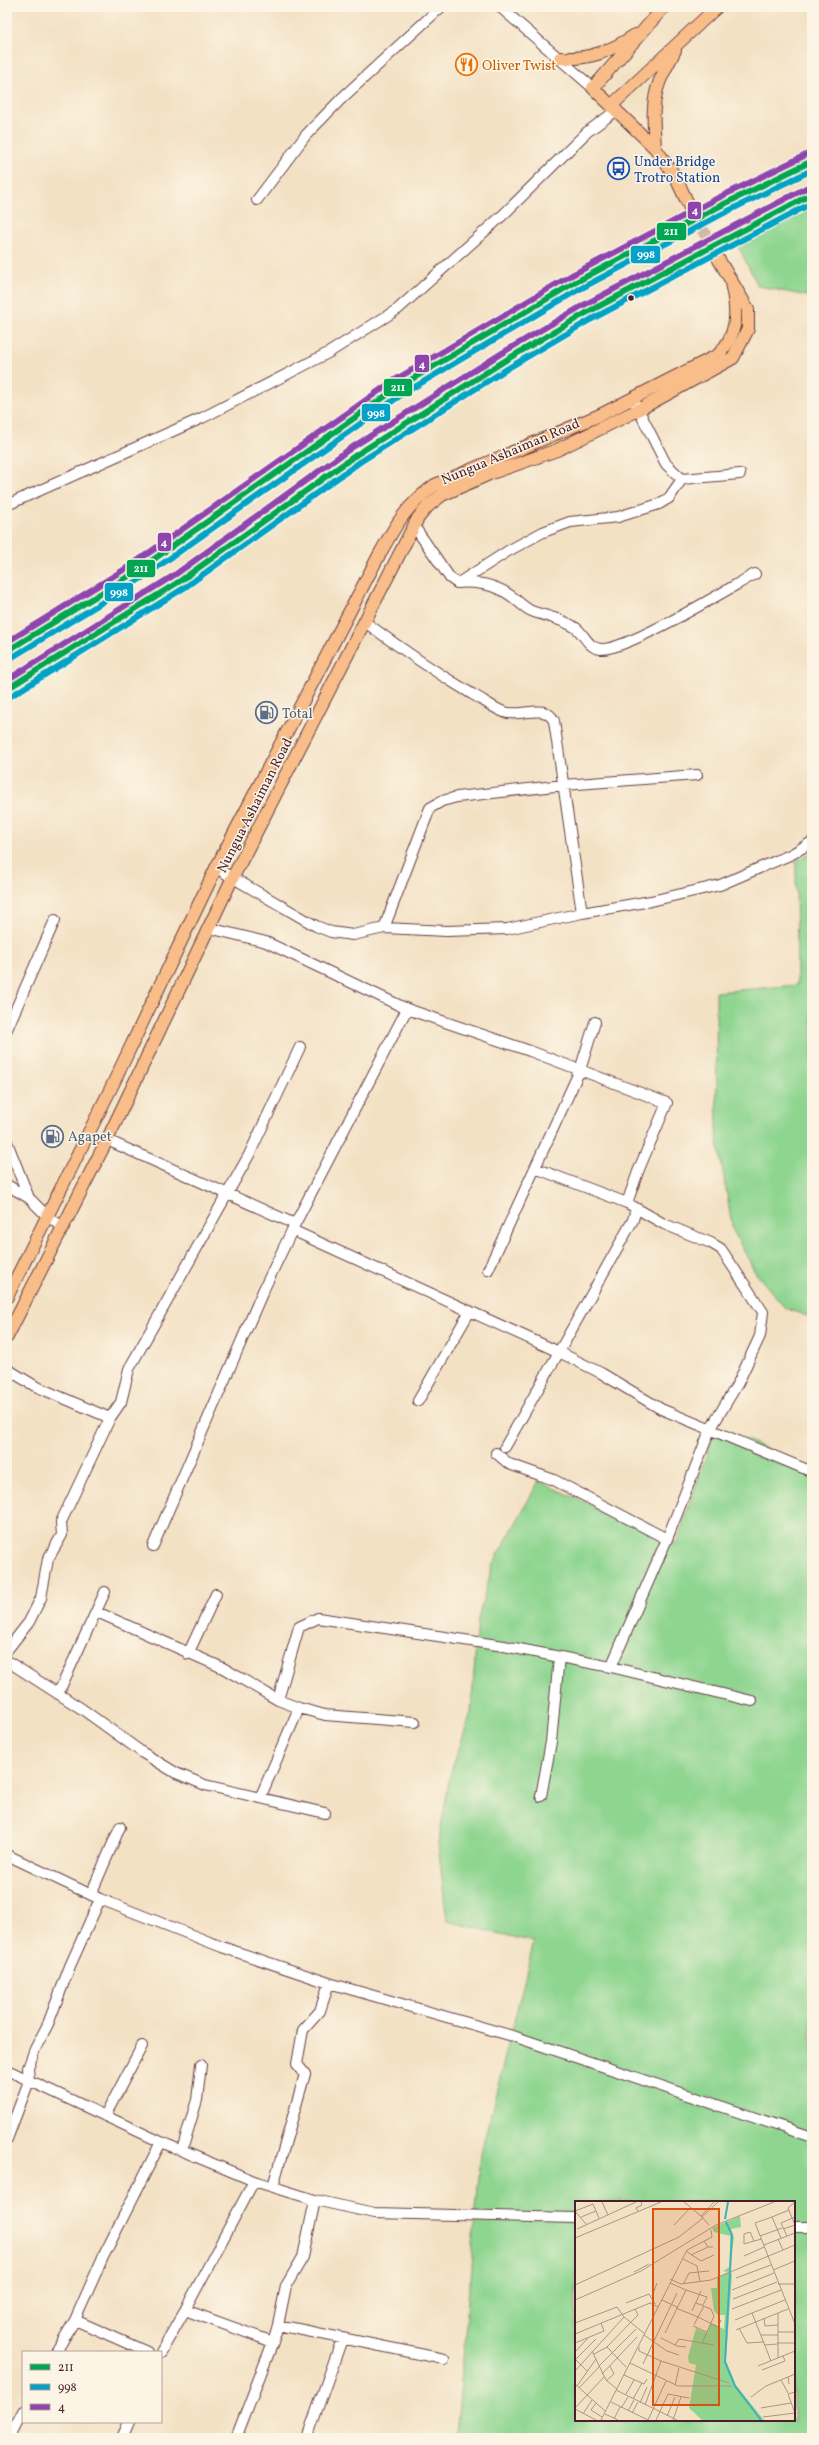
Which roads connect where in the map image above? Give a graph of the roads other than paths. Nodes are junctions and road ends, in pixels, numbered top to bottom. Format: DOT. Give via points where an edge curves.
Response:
graph roads {
  1 [pos="441,7"];
  2 [pos="500,7"];
  3 [pos="664,7"];
  4 [pos="718,7"];
  5 [pos="642,30"];
  6 [pos="679,42"];
  7 [pos="560,58"];
  8 [pos="593,88"];
  9 [pos="615,108"];
  10 [pos="655,148"];
  11 [pos="812,161"];
  12 [pos="812,194"];
  13 [pos="257,200"];
  14 [pos="690,208"];
  15 [pos="719,260"];
  16 [pos="635,405"];
  17 [pos="740,474"];
  18 [pos="682,479"];
  19 [pos="7,505"];
  20 [pos="414,526"];
  21 [pos="755,574"];
  22 [pos="458,583"];
  23 [pos="365,622"];
  24 [pos="7,652"];
  25 [pos="7,689"];
  26 [pos="697,775"];
  27 [pos="564,785"];
  28 [pos="812,842"];
  29 [pos="216,868"];
  30 [pos="233,877"];
  31 [pos="582,913"];
  32 [pos="55,920"];
  33 [pos="209,928"];
  34 [pos="384,928"];
  35 [pos="407,1009"];
  36 [pos="595,1022"];
  37 [pos="7,1029"];
  38 [pos="300,1047"];
  39 [pos="580,1070"];
  40 [pos="106,1140"];
  41 [pos="7,1142"];
  42 [pos="535,1168"];
  43 [pos="7,1185"];
  44 [pos="227,1195"];
  45 [pos="29,1198"];
  46 [pos="631,1205"];
  47 [pos="46,1216"];
  48 [pos="63,1227"];
  49 [pos="293,1227"];
  50 [pos="488,1270"];
  51 [pos="7,1296"];
  52 [pos="470,1311"];
  53 [pos="7,1337"];
  54 [pos="560,1352"];
  55 [pos="7,1369"];
  56 [pos="418,1401"];
  57 [pos="110,1418"];
  58 [pos="710,1430"];
  59 [pos="505,1447"];
  60 [pos="496,1453"];
  61 [pos="812,1466"];
  62 [pos="667,1539"];
  63 [pos="153,1546"];
  64 [pos="106,1592"];
  65 [pos="216,1594"];
  66 [pos="97,1612"];
  67 [pos="7,1650"];
  68 [pos="188,1654"];
  69 [pos="558,1657"];
  70 [pos="7,1661"];
  71 [pos="611,1668"];
  72 [pos="58,1694"];
  73 [pos="278,1700"];
  74 [pos="752,1701"];
  75 [pos="298,1708"];
  76 [pos="416,1722"];
  77 [pos="541,1796"];
  78 [pos="260,1798"];
  79 [pos="325,1813"];
  80 [pos="120,1827"];
  81 [pos="7,1855"];
  82 [pos="96,1897"];
  83 [pos="329,1984"];
  84 [pos="142,2046"];
  85 [pos="201,2066"];
  86 [pos="7,2070"];
  87 [pos="29,2081"];
  88 [pos="105,2116"];
  89 [pos="812,2138"];
  90 [pos="7,2139"];
  91 [pos="161,2142"];
  92 [pos="182,2150"];
  93 [pos="254,2181"];
  94 [pos="273,2186"];
  95 [pos="315,2200"];
  96 [pos="575,2218"];
  97 [pos="795,2227"];
  98 [pos="812,2227"];
  99 [pos="186,2310"];
  100 [pos="75,2320"];
  101 [pos="278,2325"];
  102 [pos="342,2339"];
  103 [pos="273,2342"];
  104 [pos="57,2351"];
  105 [pos="145,2351"];
  106 [pos="162,2351"];
  107 [pos="444,2359"];
  108 [pos="22,2413"];
  109 [pos="129,2423"];
  110 [pos="9,2438"];
  111 [pos="122,2438"];
  112 [pos="236,2438"];
  113 [pos="308,2438"];
  1 -- 13 [label="street" via="342,98 306,136"];
  2 -- 7 [label="street"];
  3 -- 5 [label="main road"];
  4 -- 6 [label="main road"];
  5 -- 7 [label="main road" via="616,47 595,56"];
  5 -- 8 [label="main road" via="624,56"];
  6 -- 9 [label="main road"];
  6 -- 10 [label="main road" via="656,94"];
  7 -- 8 [label="street"];
  8 -- 9 [label="main road"];
  9 -- 10 [label="main road"];
  9 -- 19 [label="street" via="504,214 398,309 328,353 202,418"];
  10 -- 14 [label="main road" via="675,176"];
  11 -- 24 [label="highway" via="574,283 403,384 137,570"];
  12 -- 25 [label="highway" via="586,313 506,360 356,455 180,581"];
  15 -- 16 [label="main road, Nungua Ashaiman Road" via="748,309 748,329 733,358"];
  16 -- 18 [label="street" via="666,464"];
  16 -- 20 [label="main road, Nungua Ashaiman Road" via="557,450 489,474 442,495 428,506"];
  16 -- 29 [label="main road, Nungua Ashaiman Road" via="452,476 416,498 383,548"];
  17 -- 18 [label="street"];
  18 -- 22 [label="street" via="669,498 659,504 610,518 570,522 543,532"];
  20 -- 22 [label="street" via="450,578"];
  20 -- 23 [label="main road, Nungua Ashaiman Road"];
  21 -- 22 [label="street" via="640,637 604,649 591,646 577,629 546,614 534,612 497,587 469,582"];
  23 -- 27 [label="street" via="437,673 504,712 517,715 544,711 550,714 554,721"];
  23 -- 30 [label="main road, Nungua Ashaiman Road"];
  26 -- 27 [label="street"];
  27 -- 31 [label="street"];
  27 -- 34 [label="street" via="457,797 430,808"];
  28 -- 31 [label="street" via="792,854 720,885"];
  29 -- 30 [label="street"];
  29 -- 47 [label="main road, Nungua Ashaiman Road" via="112,1086"];
  30 -- 33 [label="main road, Nungua Ashaiman Road"];
  30 -- 34 [label="street" via="321,928 353,935"];
  31 -- 34 [label="street" via="507,929 447,931"];
  32 -- 37 [label="street"];
  33 -- 35 [label="street" via="266,942"];
  33 -- 40 [label="main road, Nungua Ashaiman Road"];
  35 -- 39 [label="street"];
  35 -- 49 [label="street"];
  36 -- 39 [label="street"];
  38 -- 44 [label="street" via="249,1156"];
  39 -- 42 [label="street"];
  39 -- 46 [label="street" via="667,1103 639,1169"];
  40 -- 44 [label="street"];
  40 -- 48 [label="main road, Nungua Ashaiman Road"];
  41 -- 45 [label="street"];
  42 -- 46 [label="street"];
  42 -- 50 [label="street"];
  43 -- 45 [label="street"];
  44 -- 49 [label="street"];
  44 -- 57 [label="street" via="136,1355 129,1369 124,1395"];
  45 -- 47 [label="street"];
  46 -- 54 [label="street" via="633,1220"];
  46 -- 58 [label="street" via="664,1224 721,1249 763,1312 760,1336 738,1383"];
  47 -- 48 [label="street"];
  47 -- 51 [label="main road, Nungua Ashaiman Road"];
  48 -- 53 [label="main road, Nungua Ashaiman Road"];
  49 -- 52 [label="street"];
  49 -- 63 [label="street"];
  52 -- 54 [label="street"];
  52 -- 56 [label="street"];
  54 -- 58 [label="street" via="661,1409"];
  54 -- 59 [label="street"];
  55 -- 57 [label="street" via="35,1386"];
  57 -- 67 [label="street" via="61,1522 62,1534 48,1559 41,1598 29,1622"];
  58 -- 61 [label="street" via="810,1471"];
  58 -- 62 [label="street"];
  60 -- 62 [label="street" via="509,1464 554,1480"];
  62 -- 71 [label="street"];
  64 -- 66 [label="street"];
  65 -- 68 [label="street"];
  66 -- 68 [label="street"];
  66 -- 72 [label="street"];
  68 -- 73 [label="street" via="223,1668"];
  69 -- 71 [label="street"];
  69 -- 73 [label="street" via="504,1646 318,1618 298,1627"];
  69 -- 77 [label="street" via="550,1742"];
  70 -- 72 [label="street"];
  71 -- 74 [label="street"];
  72 -- 78 [label="street" via="176,1773 205,1785"];
  73 -- 75 [label="street"];
  75 -- 76 [label="street" via="325,1715"];
  75 -- 78 [label="street"];
  78 -- 79 [label="street"];
  80 -- 82 [label="street"];
  81 -- 82 [label="street"];
  82 -- 83 [label="street" via="222,1947"];
  82 -- 87 [label="street" via="48,2024 28,2068"];
  83 -- 89 [label="street" via="516,2037"];
  83 -- 94 [label="street" via="320,2011 303,2030 297,2064 305,2074"];
  84 -- 88 [label="street"];
  85 -- 92 [label="street" via="197,2100"];
  86 -- 87 [label="street"];
  87 -- 88 [label="street"];
  87 -- 90 [label="street"];
  88 -- 91 [label="street"];
  91 -- 92 [label="street"];
  91 -- 100 [label="street" via="103,2257"];
  92 -- 93 [label="street"];
  93 -- 94 [label="street"];
  93 -- 99 [label="street"];
  94 -- 95 [label="street"];
  95 -- 96 [label="street" via="374,2213"];
  95 -- 101 [label="street" via="303,2257 286,2286"];
  97 -- 98 [label="street"];
  99 -- 103 [label="street"];
  99 -- 106 [label="street"];
  100 -- 104 [label="street"];
  100 -- 105 [label="street"];
  101 -- 102 [label="street"];
  101 -- 103 [label="street"];
  102 -- 107 [label="street"];
  102 -- 113 [label="street"];
  103 -- 112 [label="street"];
  108 -- 110 [label="street"];
  109 -- 111 [label="street"];
}
